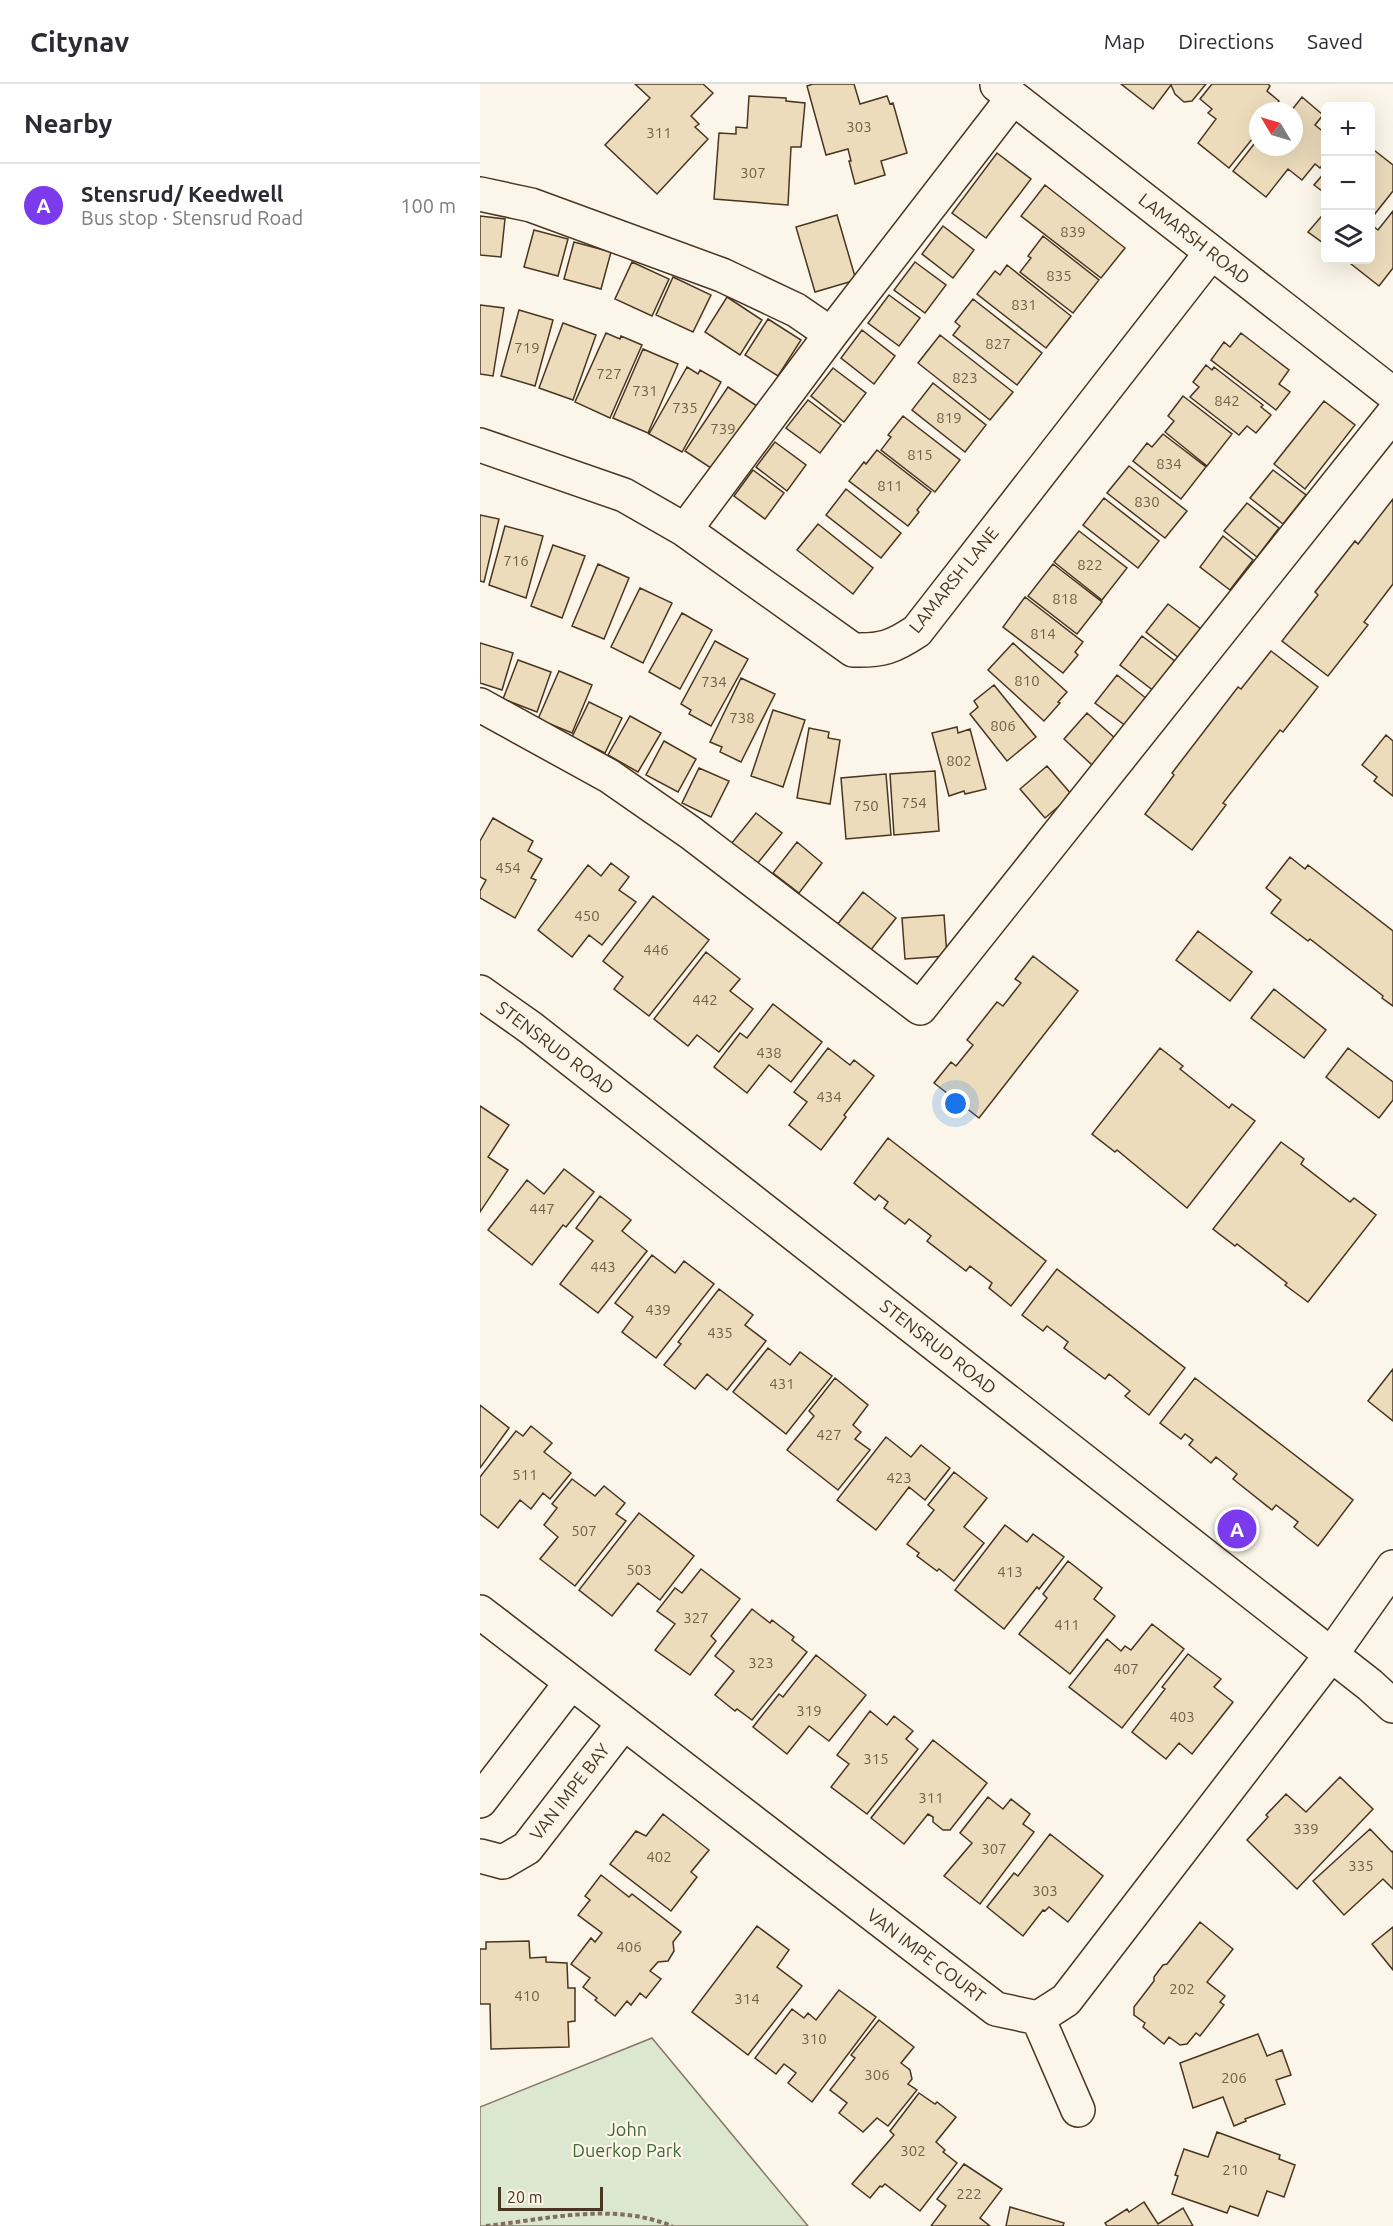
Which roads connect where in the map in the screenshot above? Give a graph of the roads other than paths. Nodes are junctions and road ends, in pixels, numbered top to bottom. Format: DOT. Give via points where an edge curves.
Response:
graph roads {
  1 [pos="1004,91"];
  2 [pos="480,194"];
  3 [pos="1211,253"];
  4 [pos="831,334"];
  5 [pos="1393,394"];
  6 [pos="1393,414"];
  7 [pos="480,445"];
  8 [pos="686,530"];
  9 [pos="480,705"];
  10 [pos="480,992"];
  11 [pos="1393,1567"];
  12 [pos="480,1612"];
  13 [pos="1331,1655"];
  14 [pos="570,1684"];
  15 [pos="1393,1706"];
  16 [pos="623,1724"];
  17 [pos="480,1801"];
  18 [pos="480,1856"];
  19 [pos="1038,2018"];
  20 [pos="1078,2110"];
  1 -- 3 [label="street, LAMARSH ROAD"];
  1 -- 4 [label="street"];
  2 -- 4 [label="street" via="531,205 722,274 796,310"];
  3 -- 5 [label="street, LAMARSH ROAD"];
  3 -- 8 [label="street, LAMARSH LANE" via="917,631 895,645 875,651 853,650"];
  4 -- 8 [label="street"];
  6 -- 9 [label="street" via="920,1008 691,833 609,776"];
  7 -- 8 [label="street, LAMARSH LANE" via="624,495"];
  10 -- 13 [label="street, STENSRUD ROAD"];
  11 -- 13 [label="street"];
  12 -- 14 [label="street, VAN IMPE COURT"];
  13 -- 15 [label="street, STENSRUD ROAD"];
  13 -- 19 [label="street" via="1066,2000"];
  14 -- 16 [label="street, VAN IMPE COURT"];
  14 -- 17 [label="street"];
  16 -- 18 [label="street, VAN IMPE BAY" via="526,1848 503,1862"];
  16 -- 19 [label="street, VAN IMPE COURT" via="996,2009"];
  19 -- 20 [label="street"];
}
